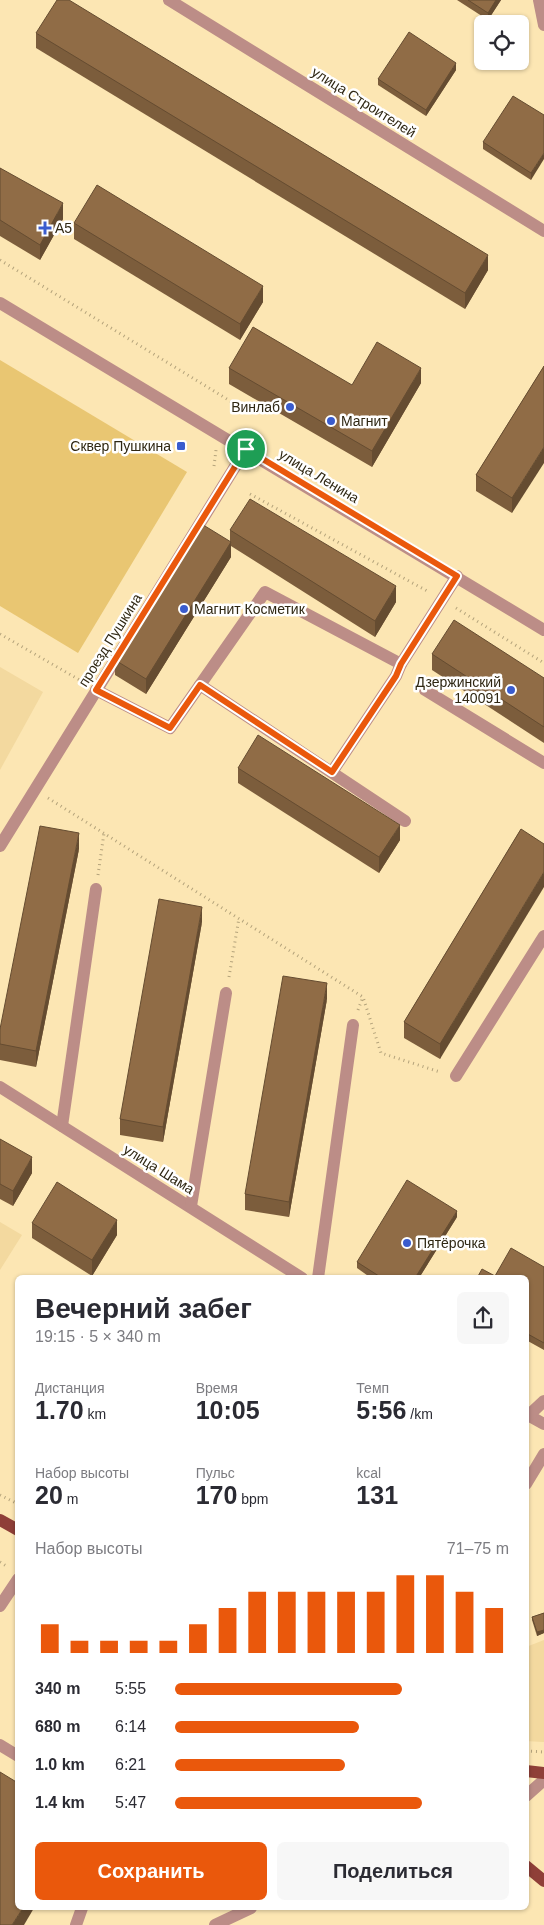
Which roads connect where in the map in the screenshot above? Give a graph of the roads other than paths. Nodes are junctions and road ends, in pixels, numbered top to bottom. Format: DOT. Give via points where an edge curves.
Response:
graph roads {
  1 [pos="169,0"];
  2 [pos="539,0"];
  3 [pos="544,25"];
  4 [pos="544,230"];
  5 [pos="0,303"];
  6 [pos="246,449"];
  7 [pos="457,576"];
  8 [pos="544,630"];
  9 [pos="401,664"];
  10 [pos="200,685"];
  11 [pos="96,690"];
  12 [pos="424,690"];
  13 [pos="544,763"];
  14 [pos="332,772"];
  15 [pos="405,821"];
  16 [pos="0,846"];
  17 [pos="96,889"];
  18 [pos="544,936"];
  19 [pos="226,993"];
  20 [pos="353,1025"];
  21 [pos="456,1076"];
  22 [pos="0,1086"];
  23 [pos="62,1126"];
  24 [pos="191,1206"];
  25 [pos="297,1275"];
  26 [pos="318,1275"];
  27 [pos="544,1401"];
  28 [pos="529,1412"];
  29 [pos="529,1415"];
  30 [pos="544,1424"];
  31 [pos="544,1454"];
  32 [pos="529,1479"];
  33 [pos="0,1520"];
  34 [pos="15,1528"];
  35 [pos="15,1587"];
  36 [pos="0,1606"];
  37 [pos="0,1745"];
  38 [pos="15,1754"];
  39 [pos="529,1772"];
  40 [pos="544,1773"];
  41 [pos="544,1780"];
  42 [pos="529,1793"];
  43 [pos="529,1868"];
  44 [pos="544,1881"];
  45 [pos="81,1910"];
  46 [pos="247,1910"];
  47 [pos="76,1925"];
  48 [pos="215,1925"];
  1 -- 4 [label="street, улица Строителей"];
  2 -- 3 [label="street"];
  5 -- 6 [label="street, улица Ленина"];
  6 -- 7 [label="street, улица Ленина"];
  6 -- 11 [label="street, проезд Пушкина"];
  7 -- 8 [label="street, улица Ленина"];
  7 -- 9 [label="street"];
  9 -- 10 [label="street" via="265,592"];
  9 -- 14 [label="street"];
  10 -- 11 [label="street" via="170,728"];
  10 -- 14 [label="street"];
  11 -- 16 [label="street, проезд Пушкина"];
  12 -- 13 [label="street"];
  14 -- 15 [label="street"];
  17 -- 23 [label="street"];
  18 -- 21 [label="street"];
  19 -- 24 [label="street"];
  20 -- 26 [label="street"];
  22 -- 23 [label="street, улица Шама"];
  23 -- 24 [label="street, улица Шама"];
  24 -- 25 [label="street, улица Шама"];
  27 -- 28 [label="street"];
  29 -- 30 [label="street"];
  31 -- 32 [label="street"];
  33 -- 34 [label="main road"];
  35 -- 36 [label="street"];
  37 -- 38 [label="street"];
  39 -- 40 [label="main road"];
  41 -- 42 [label="street"];
  43 -- 44 [label="main road"];
  45 -- 47 [label="street"];
  46 -- 48 [label="street"];
}
